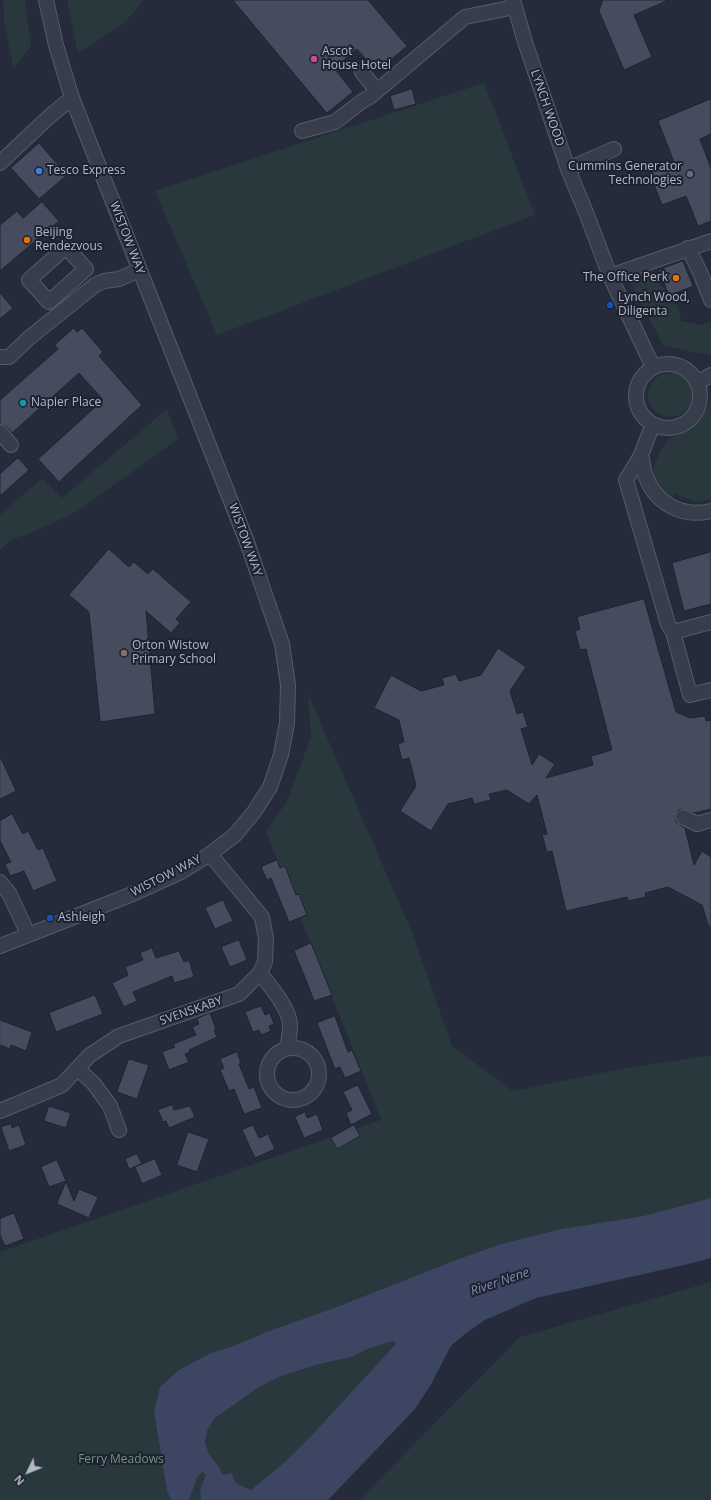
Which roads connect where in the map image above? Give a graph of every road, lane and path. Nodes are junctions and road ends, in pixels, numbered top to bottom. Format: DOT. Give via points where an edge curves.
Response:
graph roads {
  1 [pos="46,0"];
  2 [pos="514,4"];
  3 [pos="362,72"];
  4 [pos="374,93"];
  5 [pos="72,98"];
  6 [pos="302,131"];
  7 [pos="614,149"];
  8 [pos="0,163"];
  9 [pos="568,169"];
  10 [pos="711,240"];
  11 [pos="688,248"];
  12 [pos="139,270"];
  13 [pos="83,272"];
  14 [pos="610,276"];
  15 [pos="95,285"];
  16 [pos="711,300"];
  17 [pos="5,357"];
  18 [pos="653,368"];
  19 [pos="711,375"];
  20 [pos="697,383"];
  21 [pos="653,424"];
  22 [pos="0,432"];
  23 [pos="11,445"];
  24 [pos="641,455"];
  25 [pos="711,511"];
  26 [pos="711,622"];
  27 [pos="673,632"];
  28 [pos="711,690"];
  29 [pos="683,817"];
  30 [pos="711,820"];
  31 [pos="210,854"];
  32 [pos="0,882"];
  33 [pos="28,934"];
  34 [pos="0,946"];
  35 [pos="260,973"];
  36 [pos="288,1048"];
  37 [pos="78,1069"];
  38 [pos="0,1111"];
  39 [pos="119,1130"];
  1 -- 5 [label="street, WISTOW WAY" via="54,38"];
  2 -- 4 [label="street" via="465,17"];
  2 -- 9 [label="street, LYNCH WOOD"];
  3 -- 4 [label="street"];
  4 -- 6 [label="street" via="335,122"];
  5 -- 8 [label="street"];
  5 -- 12 [label="street, WISTOW WAY"];
  7 -- 9 [label="street"];
  9 -- 14 [label="street, LYNCH WOOD"];
  10 -- 11 [label="street"];
  11 -- 14 [label="street"];
  11 -- 16 [label="street"];
  12 -- 15 [label="street"];
  12 -- 31 [label="street, WISTOW WAY" via="246,542 282,644 288,685 287,722 281,755 270,787 235,835"];
  13 -- 15 [label="street"];
  14 -- 18 [label="street, LYNCH WOOD"];
  15 -- 17 [label="street"];
  18 -- 20 [label="street" via="668,364 683,368"];
  18 -- 21 [label="street" via="639,384 637,400 642,414"];
  19 -- 20 [label="street"];
  20 -- 21 [label="street" via="700,401 690,419 670,428"];
  21 -- 24 [label="street"];
  22 -- 23 [label="street"];
  24 -- 25 [label="street" via="645,474 661,500 681,511"];
  24 -- 27 [label="street" via="626,480 668,624"];
  26 -- 27 [label="street"];
  27 -- 28 [label="street" via="690,696"];
  29 -- 30 [label="street" via="697,824"];
  31 -- 33 [label="street, WISTOW WAY" via="181,872 136,893"];
  31 -- 35 [label="street, SVENSKABY" via="262,917 266,939 265,962"];
  32 -- 33 [label="street" via="9,893"];
  33 -- 34 [label="street, WISTOW WAY"];
  35 -- 36 [label="street" via="277,995 290,1024"];
  35 -- 37 [label="street, SVENSKABY" via="239,994 119,1036 90,1055"];
  37 -- 38 [label="street, SVENSKABY" via="62,1085"];
  37 -- 39 [label="street" via="94,1084 110,1106"];
}
